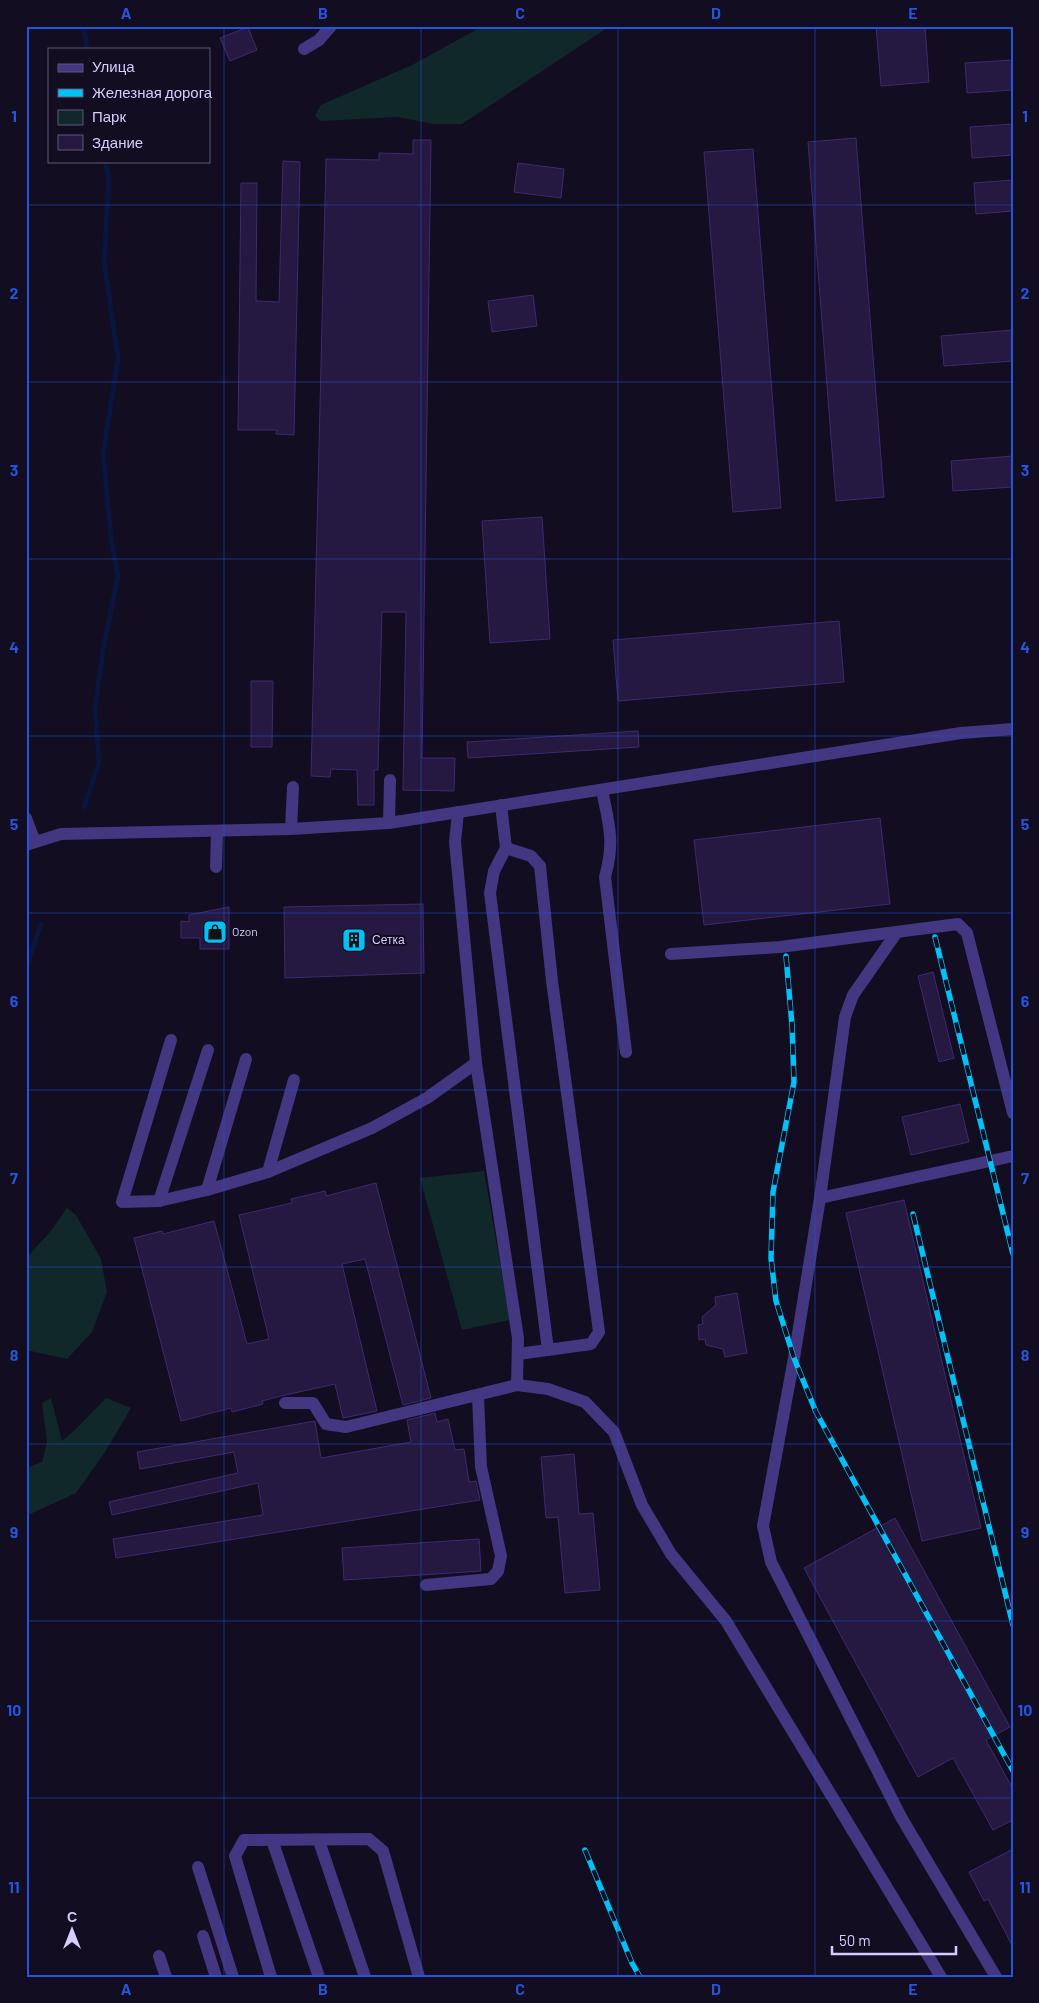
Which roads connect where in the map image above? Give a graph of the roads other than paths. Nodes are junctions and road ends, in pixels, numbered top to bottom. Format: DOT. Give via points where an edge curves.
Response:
graph roads {
  1 [pos="331,26"];
  2 [pos="304,49"];
  3 [pos="1013,729"];
  4 [pos="390,780"];
  5 [pos="293,787"];
  6 [pos="602,790"];
  7 [pos="501,805"];
  8 [pos="458,812"];
  9 [pos="26,818"];
  10 [pos="389,823"];
  11 [pos="291,829"];
  12 [pos="217,830"];
  13 [pos="31,843"];
  14 [pos="506,848"];
  15 [pos="216,867"];
  16 [pos="897,932"];
  17 [pos="671,954"];
  18 [pos="171,1040"];
  19 [pos="208,1050"];
  20 [pos="626,1052"];
  21 [pos="246,1059"];
  22 [pos="476,1064"];
  23 [pos="294,1080"];
  24 [pos="1013,1113"];
  25 [pos="1013,1156"];
  26 [pos="268,1172"];
  27 [pos="207,1190"];
  28 [pos="820,1198"];
  29 [pos="160,1201"];
  30 [pos="548,1350"];
  31 [pos="518,1354"];
  32 [pos="517,1385"];
  33 [pos="478,1396"];
  34 [pos="285,1403"];
  35 [pos="426,1585"];
  36 [pos="272,1840"];
  37 [pos="319,1841"];
  38 [pos="198,1867"];
  39 [pos="202,1936"];
  40 [pos="160,1956"];
  41 [pos="166,1977"];
  42 [pos="216,1977"];
  43 [pos="233,1977"];
  44 [pos="271,1977"];
  45 [pos="319,1977"];
  46 [pos="366,1977"];
  47 [pos="419,1977"];
  48 [pos="941,1977"];
  49 [pos="996,1977"];
  1 -- 2 [label="street" via="319,40"];
  3 -- 6 [label="street" via="961,733"];
  4 -- 10 [label="street"];
  5 -- 11 [label="street"];
  6 -- 7 [label="street"];
  6 -- 20 [label="street" via="611,834 605,877"];
  7 -- 8 [label="street"];
  7 -- 14 [label="street"];
  8 -- 10 [label="street"];
  8 -- 22 [label="street" via="455,842"];
  9 -- 13 [label="street"];
  10 -- 11 [label="street"];
  11 -- 12 [label="street"];
  12 -- 13 [label="street" via="61,834"];
  12 -- 15 [label="street"];
  14 -- 30 [label="street" via="494,871 490,893"];
  14 -- 30 [label="street" via="531,856 540,866 552,981 599,1332 591,1344"];
  16 -- 17 [label="street" via="780,947"];
  16 -- 24 [label="street" via="958,924 967,933"];
  16 -- 28 [label="street" via="853,995 845,1017"];
  18 -- 29 [label="street" via="122,1202"];
  19 -- 29 [label="street"];
  21 -- 27 [label="street"];
  22 -- 26 [label="street" via="428,1098 372,1128"];
  22 -- 31 [label="street"];
  23 -- 26 [label="street"];
  25 -- 28 [label="street"];
  26 -- 27 [label="street"];
  27 -- 29 [label="street"];
  28 -- 49 [label="street" via="763,1526 771,1562 901,1818"];
  30 -- 31 [label="street"];
  31 -- 32 [label="street"];
  32 -- 33 [label="street"];
  32 -- 48 [label="street" via="548,1389 585,1402 614,1432 642,1505 671,1554 726,1621"];
  33 -- 34 [label="street" via="346,1427 326,1424 313,1403"];
  33 -- 35 [label="street" via="481,1467 501,1556 498,1571 491,1579"];
  36 -- 37 [label="street"];
  36 -- 44 [label="street" via="244,1840 235,1856"];
  36 -- 45 [label="street"];
  37 -- 46 [label="street"];
  37 -- 47 [label="street" via="369,1840 383,1851"];
  38 -- 43 [label="street"];
  39 -- 42 [label="street"];
  40 -- 41 [label="street"];
}
